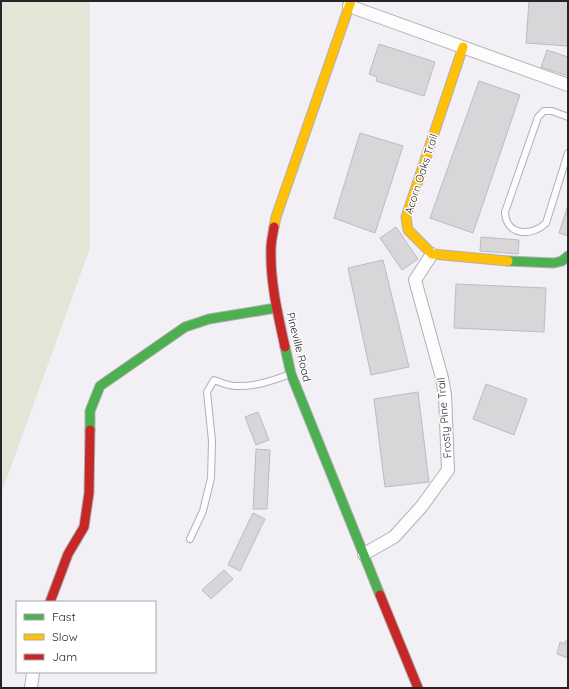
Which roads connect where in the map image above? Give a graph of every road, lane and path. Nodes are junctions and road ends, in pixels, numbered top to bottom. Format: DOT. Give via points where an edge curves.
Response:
graph roads {
  1 [pos="350,3"];
  2 [pos="463,47"];
  3 [pos="568,85"];
  4 [pos="568,117"];
  5 [pos="568,153"];
  6 [pos="432,254"];
  7 [pos="568,256"];
  8 [pos="276,308"];
  9 [pos="291,374"];
  10 [pos="190,539"];
  11 [pos="364,554"];
  12 [pos="50,601"];
  13 [pos="33,673"];
  14 [pos="31,688"];
  15 [pos="418,688"];
  1 -- 2 [label="street"];
  1 -- 8 [label="street, Pineville Road" via="276,217 271,248"];
  2 -- 3 [label="street"];
  2 -- 6 [label="street, Acorn Oaks Trail" via="406,217 408,230"];
  4 -- 5 [label="lane" via="552,111 544,111 538,116 505,212 505,221 510,228 530,232 540,229 546,222"];
  6 -- 7 [label="street" via="554,263"];
  6 -- 11 [label="street, Frosty Pine Trail" via="415,280 445,395 448,470 422,506 394,537"];
  8 -- 9 [label="street, Pineville Road"];
  8 -- 12 [label="street" via="210,319 186,327 100,386 90,411 89,493 84,527 68,554"];
  9 -- 10 [label="lane" via="253,385 234,386 214,380 207,392 212,441 211,478 203,511"];
  9 -- 11 [label="street, Pineville Road"];
  11 -- 15 [label="street, Pineville Road"];
  13 -- 14 [label="street"];
}
